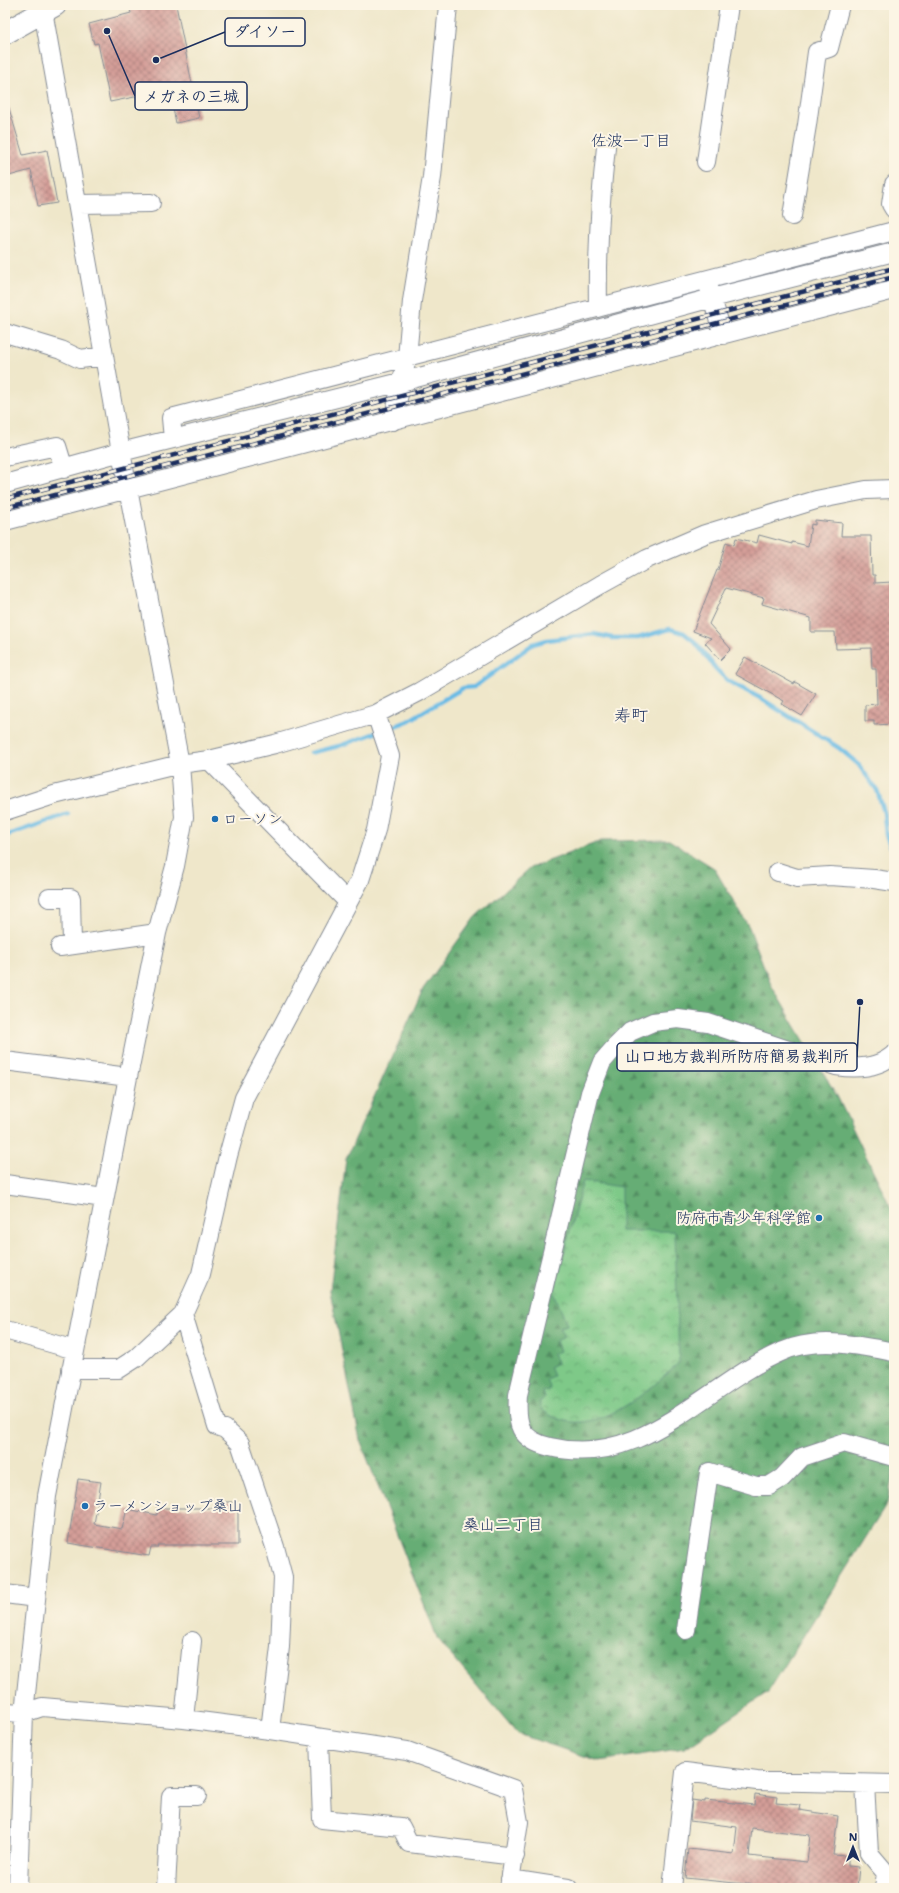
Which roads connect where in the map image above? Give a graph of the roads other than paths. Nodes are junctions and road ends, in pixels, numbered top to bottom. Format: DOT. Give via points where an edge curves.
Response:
graph roads {
  1 [pos="448,5"];
  2 [pos="729,5"];
  3 [pos="840,5"];
  4 [pos="47,8"];
  5 [pos="5,33"];
  6 [pos="606,147"];
  7 [pos="706,162"];
  8 [pos="894,184"];
  9 [pos="151,203"];
  10 [pos="78,204"];
  11 [pos="894,209"];
  12 [pos="792,216"];
  13 [pos="894,231"];
  14 [pos="894,252"];
  15 [pos="707,279"];
  16 [pos="894,290"];
  17 [pos="712,298"];
  18 [pos="598,308"];
  19 [pos="5,333"];
  20 [pos="723,335"];
  21 [pos="104,356"];
  22 [pos="406,358"];
  23 [pos="401,382"];
  24 [pos="393,421"];
  25 [pos="173,439"];
  26 [pos="121,452"];
  27 [pos="5,457"];
  28 [pos="64,469"];
  29 [pos="5,484"];
  30 [pos="128,489"];
  31 [pos="894,489"];
  32 [pos="5,521"];
  33 [pos="376,714"];
  34 [pos="210,760"];
  35 [pos="180,764"];
  36 [pos="5,811"];
  37 [pos="778,872"];
  38 [pos="894,882"];
  39 [pos="48,898"];
  40 [pos="348,902"];
  41 [pos="157,933"];
  42 [pos="894,1054"];
  43 [pos="6,1063"];
  44 [pos="128,1077"];
  45 [pos="5,1184"];
  46 [pos="104,1198"];
  47 [pos="182,1314"];
  48 [pos="5,1330"];
  49 [pos="75,1350"];
  50 [pos="894,1352"];
  51 [pos="71,1369"];
  52 [pos="894,1457"];
  53 [pos="5,1594"];
  54 [pos="36,1598"];
  55 [pos="686,1630"];
  56 [pos="192,1641"];
  57 [pos="5,1712"];
  58 [pos="24,1713"];
  59 [pos="184,1719"];
  60 [pos="270,1730"];
  61 [pos="319,1738"];
  62 [pos="865,1784"];
  63 [pos="894,1784"];
  64 [pos="196,1796"];
  65 [pos="515,1856"];
  66 [pos="509,1883"];
  67 [pos="18,1888"];
  68 [pos="166,1888"];
  69 [pos="568,1888"];
  70 [pos="672,1888"];
  71 [pos="884,1888"];
  1 -- 22 [label="street" via="432,177 412,301"];
  2 -- 7 [label="street"];
  3 -- 12 [label="street" via="829,48 817,52"];
  4 -- 5 [label="main road"];
  4 -- 10 [label="street"];
  6 -- 18 [label="street" via="597,258"];
  8 -- 11 [label="street" via="891,204"];
  9 -- 10 [label="street"];
  10 -- 21 [label="street"];
  13 -- 15 [label="street"];
  14 -- 17 [label="street"];
  15 -- 17 [label="street"];
  15 -- 18 [label="street"];
  16 -- 20 [label="street"];
  17 -- 20 [label="street"];
  17 -- 23 [label="street"];
  18 -- 22 [label="street"];
  19 -- 21 [label="street" via="61,350 80,359"];
  20 -- 24 [label="street"];
  21 -- 26 [label="street"];
  22 -- 23 [label="street"];
  22 -- 25 [label="street" via="171,418"];
  23 -- 24 [label="street"];
  23 -- 25 [label="street"];
  24 -- 30 [label="street"];
  25 -- 26 [label="street"];
  26 -- 28 [label="street"];
  26 -- 30 [label="street"];
  27 -- 28 [label="street" via="57,446"];
  28 -- 29 [label="street"];
  30 -- 32 [label="street"];
  30 -- 35 [label="street"];
  31 -- 33 [label="street" via="866,490 816,500 705,534 600,585 419,692"];
  33 -- 34 [label="street"];
  33 -- 40 [label="street" via="390,756 376,830 360,880"];
  34 -- 35 [label="street"];
  34 -- 40 [label="street"];
  35 -- 36 [label="street"];
  35 -- 41 [label="street" via="184,817 175,866"];
  37 -- 38 [label="street" via="797,878 830,876"];
  39 -- 41 [label="street" via="71,898 66,946"];
  40 -- 47 [label="street" via="244,1098 201,1274"];
  41 -- 44 [label="street"];
  42 -- 50 [label="street" via="872,1066 854,1069 836,1066 708,1024 678,1019 653,1022 630,1032 602,1062 590,1093 518,1395 516,1416 523,1434 538,1445 583,1452 603,1450 626,1444 656,1430 781,1352 805,1345 835,1342"];
  43 -- 44 [label="street"];
  44 -- 46 [label="street"];
  45 -- 46 [label="street"];
  46 -- 49 [label="street"];
  47 -- 51 [label="street" via="136,1358 119,1369"];
  47 -- 60 [label="street" via="217,1426 225,1429 240,1443 283,1578 280,1647"];
  48 -- 49 [label="street"];
  49 -- 51 [label="street"];
  51 -- 54 [label="street" via="47,1496"];
  52 -- 55 [label="street" via="844,1443 802,1457 782,1478 769,1486 756,1486 709,1472"];
  53 -- 54 [label="street"];
  54 -- 58 [label="street"];
  56 -- 59 [label="street"];
  57 -- 58 [label="street"];
  58 -- 59 [label="street" via="42,1707"];
  58 -- 67 [label="street"];
  59 -- 60 [label="street"];
  60 -- 61 [label="street"];
  61 -- 65 [label="street" via="406,1751 513,1789 519,1822"];
  61 -- 65 [label="street" via="322,1819 401,1827 410,1843"];
  62 -- 63 [label="street"];
  62 -- 70 [label="street" via="757,1781 685,1772"];
  62 -- 71 [label="street" via="869,1853 886,1873"];
  64 -- 68 [label="street" via="171,1796"];
  65 -- 66 [label="street"];
  66 -- 69 [label="street"];
}
